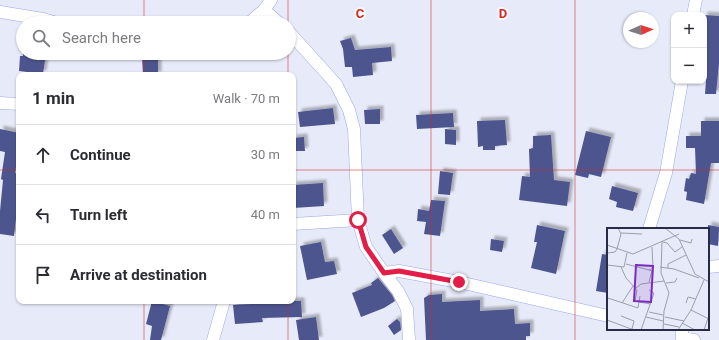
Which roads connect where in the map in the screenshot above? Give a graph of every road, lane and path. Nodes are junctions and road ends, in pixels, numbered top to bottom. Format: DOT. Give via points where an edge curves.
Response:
graph roads {
  1 [pos="271,0"];
  2 [pos="696,0"];
  3 [pos="264,10"];
  4 [pos="0,12"];
  5 [pos="694,12"];
  6 [pos="25,16"];
  7 [pos="257,16"];
  8 [pos="271,16"];
  9 [pos="296,40"];
  10 [pos="681,84"];
  11 [pos="0,103"];
  12 [pos="16,104"];
  13 [pos="358,220"];
  14 [pos="296,224"];
  15 [pos="649,228"];
  16 [pos="719,266"];
  17 [pos="709,267"];
  18 [pos="384,273"];
  19 [pos="223,304"];
  20 [pos="607,316"];
  21 [pos="682,330"];
  22 [pos="213,340"];
  23 [pos="409,340"];
  24 [pos="694,340"];
  1 -- 3 [label="street"];
  2 -- 5 [label="street"];
  3 -- 7 [label="street"];
  3 -- 8 [label="street"];
  4 -- 6 [label="street"];
  9 -- 13 [label="street" via="336,84 349,110 354,129"];
  10 -- 15 [label="street" via="666,173"];
  11 -- 12 [label="street"];
  13 -- 14 [label="street"];
  13 -- 18 [label="street" via="366,247"];
  16 -- 17 [label="street"];
  18 -- 20 [label="street" via="399,271 459,282"];
  18 -- 23 [label="street" via="398,291 407,309"];
  19 -- 22 [label="street"];
  21 -- 24 [label="street" via="682,338"];
}
